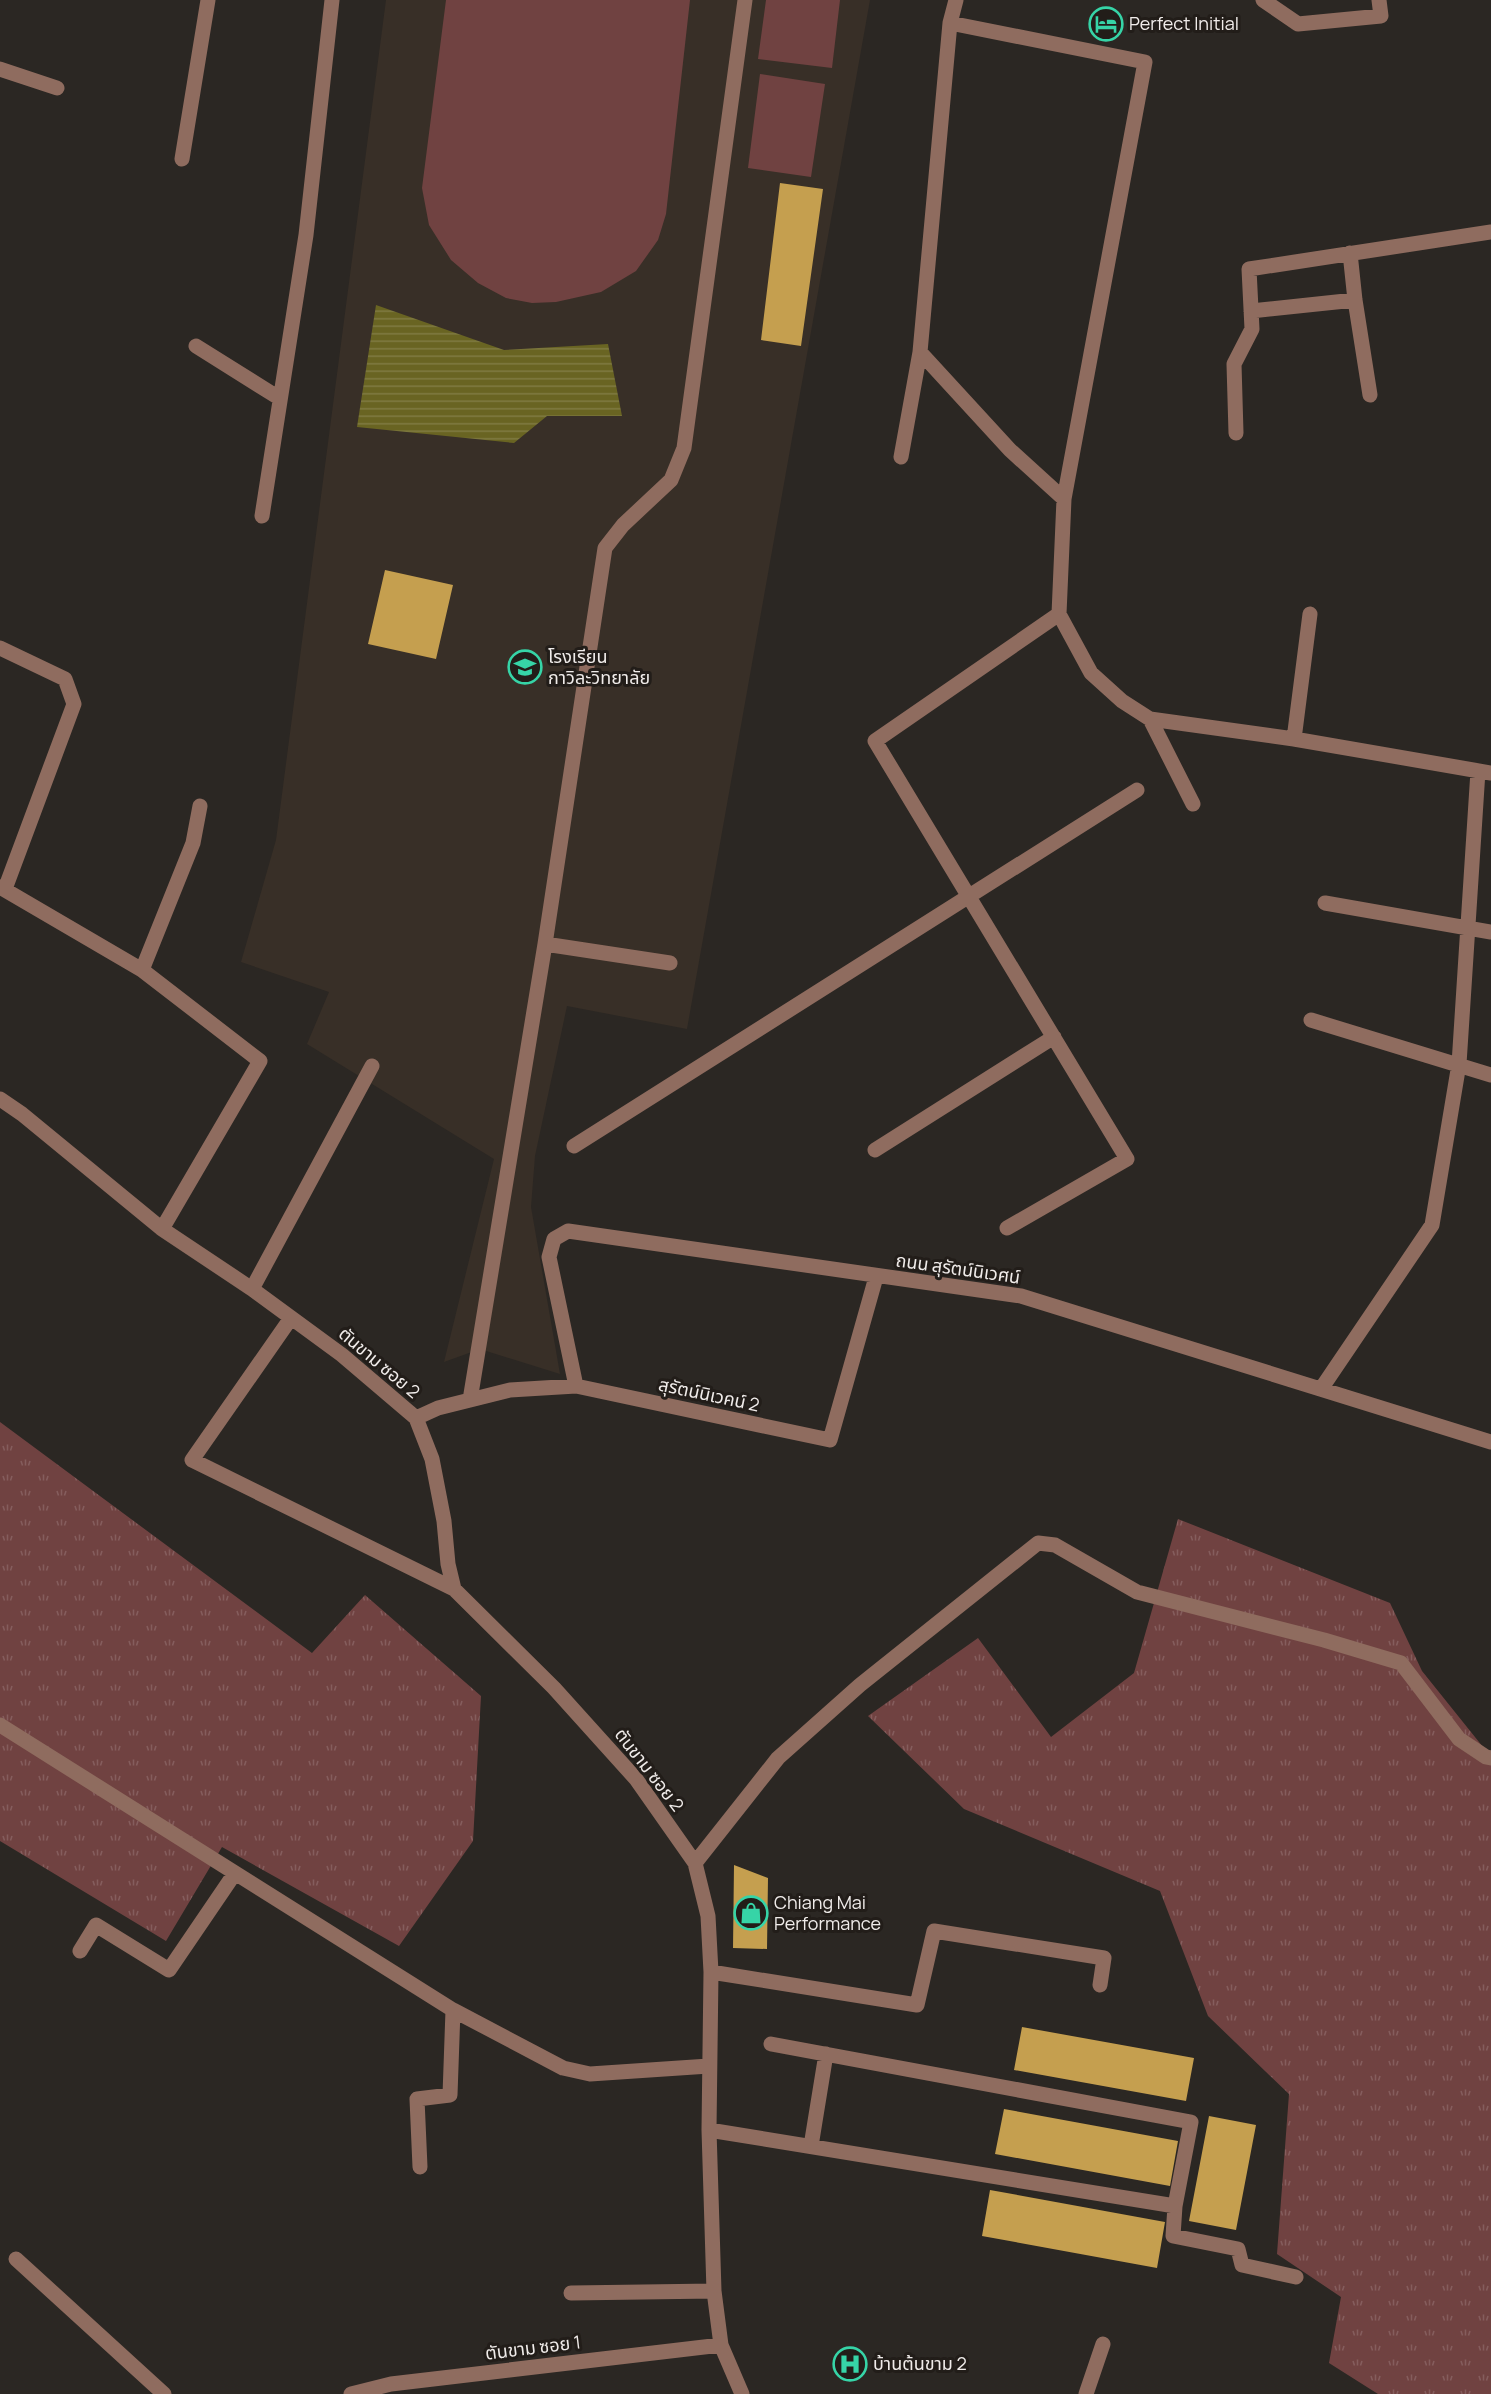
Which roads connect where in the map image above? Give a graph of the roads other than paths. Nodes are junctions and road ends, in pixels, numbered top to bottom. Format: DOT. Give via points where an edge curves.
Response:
graph roads {
  1 [pos="208,0"];
  2 [pos="332,0"];
  3 [pos="745,0"];
  4 [pos="956,0"];
  5 [pos="1263,0"];
  6 [pos="1379,0"];
  7 [pos="950,23"];
  8 [pos="0,69"];
  9 [pos="57,88"];
  10 [pos="182,159"];
  11 [pos="1491,232"];
  12 [pos="1350,253"];
  13 [pos="1355,300"];
  14 [pos="1251,311"];
  15 [pos="196,346"];
  16 [pos="920,352"];
  17 [pos="1370,395"];
  18 [pos="279,398"];
  19 [pos="1236,433"];
  20 [pos="901,457"];
  21 [pos="1064,499"];
  22 [pos="262,516"];
  23 [pos="1059,614"];
  24 [pos="1310,614"];
  25 [pos="0,648"];
  26 [pos="1150,719"];
  27 [pos="1294,739"];
  28 [pos="1484,772"];
  29 [pos="1137,790"];
  30 [pos="1193,804"];
  31 [pos="201,806"];
  32 [pos="2,888"];
  33 [pos="969,895"];
  34 [pos="1325,903"];
  35 [pos="1466,927"];
  36 [pos="1491,932"];
  37 [pos="545,944"];
  38 [pos="670,963"];
  39 [pos="141,970"];
  40 [pos="1311,1020"];
  41 [pos="1054,1037"];
  42 [pos="1459,1065"];
  43 [pos="372,1066"];
  44 [pos="1491,1075"];
  45 [pos="0,1099"];
  46 [pos="574,1146"];
  47 [pos="875,1150"];
  48 [pos="1007,1228"];
  49 [pos="162,1229"];
  50 [pos="876,1277"];
  51 [pos="252,1289"];
  52 [pos="291,1318"];
  53 [pos="576,1386"];
  54 [pos="1321,1389"];
  55 [pos="471,1400"];
  56 [pos="416,1418"];
  57 [pos="1491,1442"];
  58 [pos="454,1589"];
  59 [pos="0,1725"];
  60 [pos="1491,1758"];
  61 [pos="695,1863"];
  62 [pos="236,1873"];
  63 [pos="80,1951"];
  64 [pos="711,1972"];
  65 [pos="1100,1985"];
  66 [pos="453,2010"];
  67 [pos="771,2044"];
  68 [pos="826,2054"];
  69 [pos="709,2067"];
  70 [pos="709,2130"];
  71 [pos="811,2146"];
  72 [pos="420,2167"];
  73 [pos="1176,2205"];
  74 [pos="16,2259"];
  75 [pos="1296,2277"];
  76 [pos="714,2291"];
  77 [pos="571,2293"];
  78 [pos="1103,2344"];
  79 [pos="721,2345"];
  80 [pos="164,2394"];
  81 [pos="351,2394"];
  82 [pos="742,2394"];
  83 [pos="1086,2394"];
  1 -- 10 [label="street"];
  2 -- 18 [label="street" via="306,236"];
  3 -- 37 [label="street" via="684,448 671,480 622,525 605,548"];
  4 -- 7 [label="street"];
  5 -- 6 [label="street" via="1298,24 1381,16"];
  7 -- 16 [label="street"];
  7 -- 21 [label="street" via="1145,62"];
  8 -- 9 [label="street"];
  11 -- 12 [label="street"];
  12 -- 13 [label="street"];
  12 -- 14 [label="street" via="1249,269"];
  13 -- 14 [label="street"];
  13 -- 17 [label="street"];
  14 -- 19 [label="street" via="1252,329 1234,363"];
  15 -- 18 [label="street"];
  16 -- 20 [label="street"];
  16 -- 21 [label="street" via="1010,450"];
  18 -- 22 [label="street"];
  21 -- 23 [label="street"];
  23 -- 26 [label="street" via="1090,673"];
  23 -- 33 [label="street" via="874,741"];
  24 -- 27 [label="street"];
  25 -- 32 [label="street" via="65,679 74,704"];
  26 -- 27 [label="street"];
  26 -- 30 [label="street"];
  27 -- 28 [label="street"];
  28 -- 35 [label="street"];
  29 -- 33 [label="street"];
  31 -- 39 [label="street" via="193,843"];
  32 -- 39 [label="street"];
  33 -- 41 [label="street"];
  33 -- 46 [label="street"];
  34 -- 35 [label="street"];
  35 -- 36 [label="street"];
  35 -- 42 [label="street"];
  37 -- 38 [label="street"];
  37 -- 55 [label="street"];
  39 -- 49 [label="street" via="260,1061"];
  40 -- 42 [label="street"];
  41 -- 47 [label="street"];
  41 -- 48 [label="street" via="1127,1159"];
  42 -- 44 [label="street"];
  42 -- 54 [label="street" via="1432,1225"];
  43 -- 51 [label="street"];
  45 -- 49 [label="street, ตันขาม ซอย 2"];
  49 -- 51 [label="street, ตันขาม ซอย 2"];
  50 -- 53 [label="street, สุรัตน์นิเวคน์ 2" via="830,1440"];
  50 -- 53 [label="street, ถนน สุรัตน์นิเวศน์" via="568,1231 554,1239 549,1257"];
  50 -- 54 [label="street, ถนน สุรัตน์นิเวศน์" via="1022,1296"];
  51 -- 52 [label="street, ตันขาม ซอย 2"];
  52 -- 56 [label="street, ตันขาม ซอย 2"];
  52 -- 58 [label="street" via="192,1460"];
  53 -- 55 [label="street, สุรัตน์นิเวคน์ 2" via="510,1390"];
  54 -- 57 [label="street, ถนน สุรัตน์นิเวศน์"];
  55 -- 56 [label="street, สุรัตน์นิเวคน์ 2"];
  56 -- 58 [label="street, ตันขาม ซอย 2" via="432,1459"];
  58 -- 61 [label="street, ตันขาม ซอย 2" via="554,1688 636,1779"];
  59 -- 62 [label="street"];
  60 -- 61 [label="street" via="1459,1739 1401,1663 1137,1593 1055,1545 1038,1543 860,1685 778,1758"];
  61 -- 64 [label="street" via="708,1916"];
  62 -- 63 [label="street" via="169,1970 96,1925"];
  62 -- 66 [label="street"];
  64 -- 65 [label="street" via="917,2005 934,1931 1104,1958"];
  64 -- 69 [label="street"];
  66 -- 69 [label="street" via="563,2068 590,2074"];
  66 -- 72 [label="street" via="450,2095 417,2099"];
  67 -- 68 [label="street"];
  68 -- 71 [label="street"];
  68 -- 73 [label="street" via="1191,2122"];
  69 -- 70 [label="street"];
  70 -- 71 [label="street"];
  70 -- 76 [label="street"];
  71 -- 73 [label="street"];
  73 -- 75 [label="street" via="1173,2236 1238,2249 1242,2265"];
  74 -- 80 [label="street"];
  76 -- 77 [label="street"];
  76 -- 79 [label="street"];
  78 -- 83 [label="street"];
  79 -- 81 [label="street, ตันขาม ซอย 1" via="391,2384"];
  79 -- 82 [label="street"];
}
